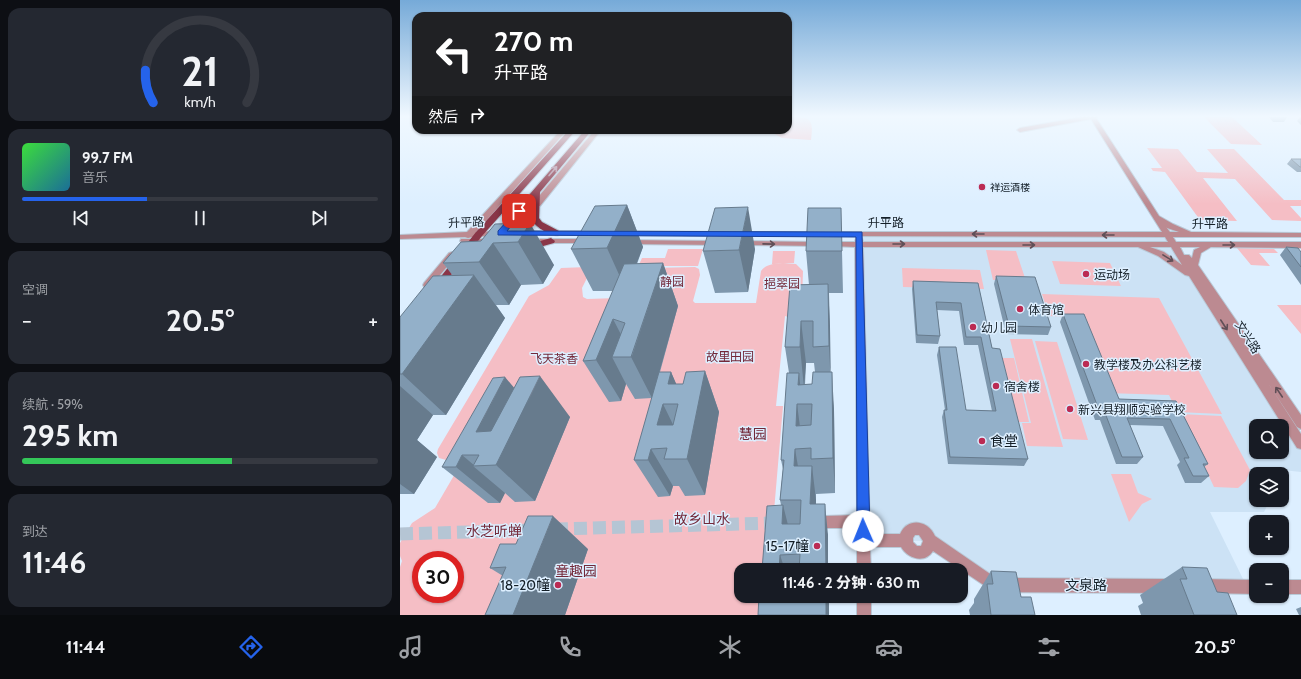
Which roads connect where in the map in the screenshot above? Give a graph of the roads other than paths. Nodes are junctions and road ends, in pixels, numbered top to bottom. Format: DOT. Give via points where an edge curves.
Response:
graph roads {
  1 [pos="551,146"];
  2 [pos="559,146"];
  3 [pos="575,146"];
  4 [pos="585,146"];
  5 [pos="1110,146"];
  6 [pos="537,190"];
  7 [pos="518,191"];
  8 [pos="537,204"];
  9 [pos="1153,213"];
  10 [pos="604,233"];
  11 [pos="1130,235"];
  12 [pos="1167,235"];
  13 [pos="1208,235"];
  14 [pos="1301,235"];
  15 [pos="400,237"];
  16 [pos="472,237"];
  17 [pos="503,237"];
  18 [pos="553,237"];
  19 [pos="517,239"];
  20 [pos="859,239"];
  21 [pos="494,241"];
  22 [pos="598,241"];
  23 [pos="722,243"];
  24 [pos="738,243"];
  25 [pos="1133,245"];
  26 [pos="1173,245"];
  27 [pos="1212,245"];
  28 [pos="1301,245"];
  29 [pos="486,250"];
  30 [pos="1194,265"];
  31 [pos="1197,282"];
  32 [pos="433,293"];
  33 [pos="420,294"];
  34 [pos="1301,424"];
  35 [pos="1301,444"];
  36 [pos="863,521"];
  37 [pos="824,522"];
  38 [pos="864,540"];
  39 [pos="864,563"];
  40 [pos="1176,586"];
  41 [pos="1191,586"];
  42 [pos="1249,587"];
  43 [pos="1289,587"];
  44 [pos="1301,587"];
  45 [pos="864,603"];
  46 [pos="864,615"];
  1 -- 16 [label="street"];
  2 -- 7 [label="main road"];
  6 -- 3 [label="main road, one-way"];
  4 -- 8 [label="street"];
  5 -- 9 [label="street, 文兴路"];
  6 -- 7 [label="main road" via="523,194"];
  6 -- 8 [label="main road"];
  6 -- 17 [label="main road"];
  7 -- 16 [label="main road"];
  8 -- 18 [label="main road" via="534,218"];
  9 -- 11 [label="street" via="1153,227 1148,231"];
  9 -- 12 [label="street, 文兴路"];
  9 -- 13 [label="street" via="1179,230"];
  10 -- 18 [label="street, 升平路"];
  11 -- 12 [label="street, 升平路"];
  11 -- 20 [label="street, 升平路, one-way"];
  12 -- 13 [label="street, 升平路"];
  12 -- 26 [label="street, 文兴路"];
  13 -- 14 [label="street, 升平路"];
  15 -- 16 [label="street, 升平路"];
  16 -- 17 [label="street, 升平路"];
  16 -- 21 [label="street, 升平路"];
  16 -- 32 [label="main road"];
  16 -- 33 [label="street"];
  17 -- 19 [label="street, 升平路"];
  17 -- 21 [label="main road"];
  18 -- 19 [label="main road"];
  18 -- 19 [label="street, 升平路"];
  18 -- 22 [label="street, 升平路"];
  20 -- 23 [label="street, 升平路" via="620,238"];
  24 -- 20 [label="street, 升平路, one-way"];
  20 -- 25 [label="street, 升平路, one-way"];
  20 -- 36 [label="street"];
  21 -- 29 [label="main road"];
  25 -- 26 [label="street, 升平路"];
  25 -- 31 [label="street, one-way" via="1161,254"];
  26 -- 27 [label="street, 升平路"];
  26 -- 30 [label="street, 文兴路"];
  26 -- 31 [label="street, 文兴路"];
  27 -- 28 [label="street, 升平路, one-way"];
  27 -- 30 [label="street" via="1197,252"];
  34 -- 30 [label="street, 文兴路, one-way"];
  31 -- 35 [label="street, 文兴路, one-way"];
  36 -- 37 [label="street"];
  36 -- 38 [label="street"];
  38 -- 39 [label="street"];
  38 -- 40 [label="street, 文泉路" via="906,541 908,532 917,528 925,532 930,541 994,585"];
  41 -- 42 [label="street"];
  43 -- 44 [label="street"];
  45 -- 46 [label="street"];
}
